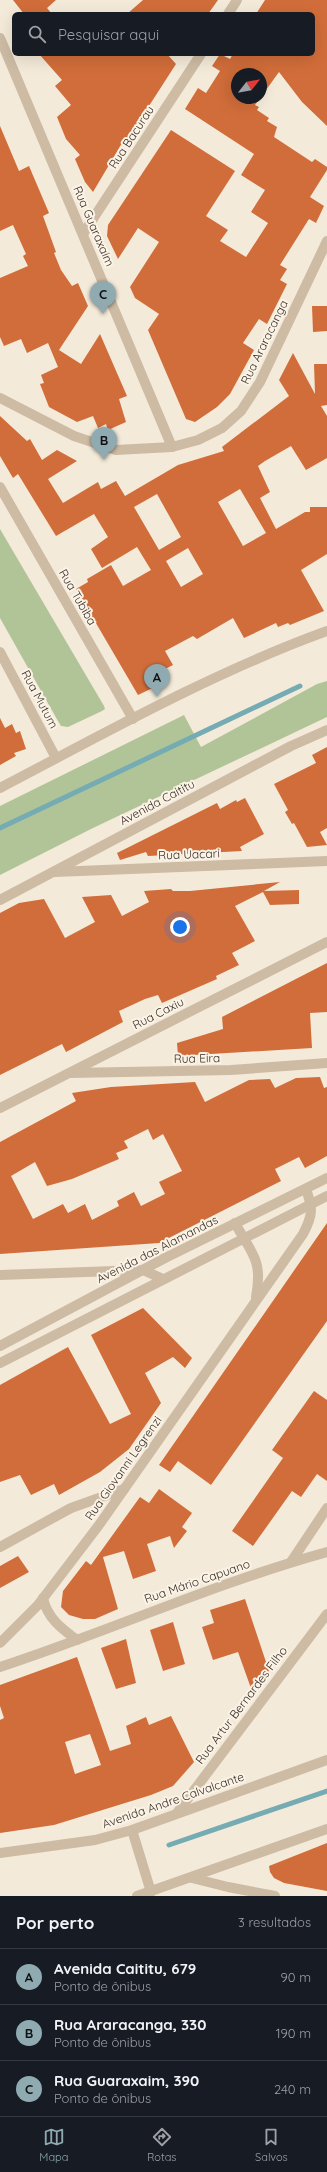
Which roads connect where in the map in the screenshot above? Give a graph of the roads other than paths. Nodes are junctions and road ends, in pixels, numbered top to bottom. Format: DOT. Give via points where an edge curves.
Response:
graph roads {
  1 [pos="237,0"];
  2 [pos="229,12"];
  3 [pos="0,38"];
  4 [pos="200,56"];
  5 [pos="83,234"];
  6 [pos="327,241"];
  7 [pos="0,398"];
  8 [pos="172,447"];
  9 [pos="0,487"];
  10 [pos="327,631"];
  11 [pos="0,652"];
  12 [pos="133,719"];
  13 [pos="327,730"];
  14 [pos="56,758"];
  15 [pos="0,788"];
  16 [pos="327,861"];
  17 [pos="53,872"];
  18 [pos="0,900"];
  19 [pos="327,942"];
  20 [pos="327,1063"];
  21 [pos="67,1074"];
  22 [pos="0,1108"];
  23 [pos="327,1178"];
  24 [pos="306,1189"];
  25 [pos="327,1196"];
  26 [pos="312,1204"];
  27 [pos="235,1223"];
  28 [pos="244,1239"];
  29 [pos="143,1270"];
  30 [pos="0,1275"];
  31 [pos="163,1279"];
  32 [pos="256,1299"];
  33 [pos="0,1346"];
  34 [pos="0,1363"];
  35 [pos="124,1489"];
  36 [pos="327,1508"];
  37 [pos="0,1546"];
  38 [pos="327,1552"];
  39 [pos="291,1562"];
  40 [pos="44,1598"];
  41 [pos="327,1614"];
  42 [pos="77,1640"];
  43 [pos="0,1643"];
  44 [pos="0,1667"];
  45 [pos="327,1760"];
  46 [pos="177,1812"];
  47 [pos="327,1829"];
  48 [pos="132,1830"];
  49 [pos="0,1853"];
  50 [pos="192,1878"];
  51 [pos="151,1892"];
  52 [pos="137,1896"];
  53 [pos="275,1896"];
  1 -- 2 [label="street"];
  3 -- 5 [label="street, Rua Guaraxaim"];
  4 -- 5 [label="street, Rua Bacurau"];
  5 -- 8 [label="street, Rua Guaraxaim"];
  6 -- 8 [label="street, Rua Araracanga" via="260,382 241,411 222,428 198,440"];
  7 -- 8 [label="street, Rua Araracanga" via="74,436 116,450"];
  9 -- 12 [label="street, Rua Tubiba"];
  10 -- 12 [label="street" via="280,648"];
  11 -- 14 [label="street, Rua Mutum"];
  12 -- 14 [label="street"];
  13 -- 17 [label="street, Avenida Caititu" via="291,746"];
  14 -- 15 [label="street"];
  16 -- 17 [label="street, Rua Uacari"];
  17 -- 18 [label="street, Avenida Caititu"];
  19 -- 21 [label="street, Rua Caxiu"];
  20 -- 21 [label="street, Rua Eira" via="231,1070"];
  21 -- 22 [label="street, Rua Caxiu"];
  23 -- 24 [label="street, Avenida das Alamandas"];
  24 -- 26 [label="street"];
  24 -- 27 [label="street, Avenida das Alamandas"];
  25 -- 26 [label="street"];
  26 -- 28 [label="street"];
  26 -- 32 [label="street, Rua Giovanni Legrenzi" via="311,1218 303,1234"];
  27 -- 28 [label="street, Rua Giovanni Legrenzi"];
  27 -- 29 [label="street, Avenida das Alamandas"];
  28 -- 31 [label="street"];
  28 -- 32 [label="street, Rua Giovanni Legrenzi" via="257,1262 259,1272"];
  29 -- 30 [label="street"];
  29 -- 31 [label="street"];
  29 -- 33 [label="street, Avenida das Alamandas"];
  31 -- 34 [label="street"];
  32 -- 35 [label="street, Rua Giovanni Legrenzi"];
  35 -- 37 [label="street" via="71,1508"];
  35 -- 40 [label="street, Rua Giovanni Legrenzi"];
  36 -- 39 [label="street"];
  38 -- 39 [label="street, Rua Mário Capuano"];
  39 -- 42 [label="street, Rua Mário Capuano" via="158,1608"];
  40 -- 42 [label="street" via="49,1614 58,1626"];
  40 -- 43 [label="street, Rua Giovanni Legrenzi"];
  41 -- 46 [label="street, Rua Artur Bernardes Filho"];
  42 -- 44 [label="street, Rua Mário Capuano"];
  45 -- 46 [label="street, Avenida Andre Calvalcante"];
  46 -- 48 [label="street, Avenida Andre Calvalcante"];
  47 -- 50 [label="street"];
  48 -- 49 [label="street, Avenida Andre Calvalcante" via="95,1840"];
  48 -- 51 [label="street"];
  50 -- 51 [label="street"];
  50 -- 53 [label="street" via="228,1888"];
  51 -- 52 [label="street"];
}
